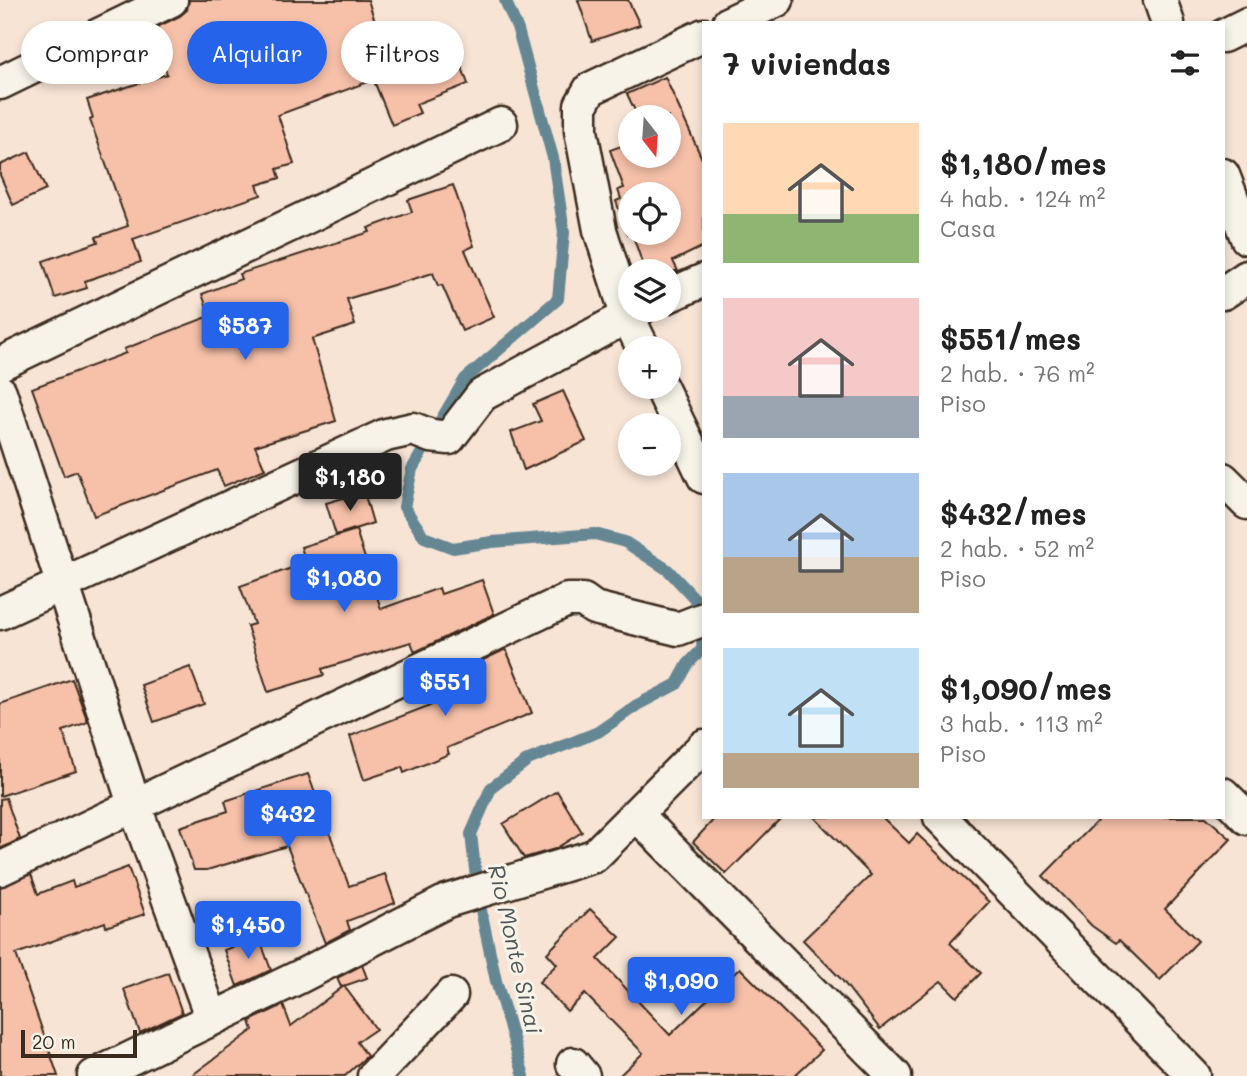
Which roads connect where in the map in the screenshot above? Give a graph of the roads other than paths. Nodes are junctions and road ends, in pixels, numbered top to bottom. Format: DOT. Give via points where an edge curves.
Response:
graph roads {
  1 [pos="172,0"];
  2 [pos="777,0"];
  3 [pos="1160,0"];
  4 [pos="733,21"];
  5 [pos="1167,21"];
  6 [pos="1247,24"];
  7 [pos="1225,35"];
  8 [pos="702,36"];
  9 [pos="0,83"];
  10 [pos="501,124"];
  11 [pos="1225,180"];
  12 [pos="1247,238"];
  13 [pos="618,275"];
  14 [pos="1247,277"];
  15 [pos="702,280"];
  16 [pos="681,290"];
  17 [pos="1225,292"];
  18 [pos="618,320"];
  19 [pos="0,364"];
  20 [pos="0,392"];
  21 [pos="667,399"];
  22 [pos="702,473"];
  23 [pos="1225,481"];
  24 [pos="1247,503"];
  25 [pos="62,584"];
  26 [pos="0,613"];
  27 [pos="691,624"];
  28 [pos="702,748"];
  29 [pos="1225,796"];
  30 [pos="134,804"];
  31 [pos="637,815"];
  32 [pos="1247,818"];
  33 [pos="942,819"];
  34 [pos="0,869"];
  35 [pos="451,995"];
  36 [pos="212,1019"];
  37 [pos="94,1076"];
  38 [pos="374,1076"];
  39 [pos="895,1076"];
  40 [pos="1194,1076"];
  1 -- 9 [label="street"];
  2 -- 4 [label="street"];
  3 -- 5 [label="street"];
  6 -- 7 [label="street"];
  8 -- 13 [label="street" via="590,89 581,105 581,131 600,230"];
  10 -- 19 [label="street"];
  11 -- 12 [label="street"];
  14 -- 17 [label="street"];
  15 -- 16 [label="street"];
  18 -- 25 [label="street" via="482,395 449,438 413,429 386,435"];
  20 -- 25 [label="street"];
  21 -- 22 [label="street"];
  23 -- 24 [label="street"];
  25 -- 26 [label="street"];
  25 -- 30 [label="street"];
  27 -- 30 [label="street" via="567,600"];
  28 -- 31 [label="street"];
  29 -- 32 [label="street"];
  30 -- 34 [label="street"];
  30 -- 36 [label="street"];
  31 -- 36 [label="street" via="594,856 447,901"];
  31 -- 39 [label="street"];
  33 -- 40 [label="street"];
  35 -- 38 [label="street"];
  36 -- 37 [label="street"];
}
